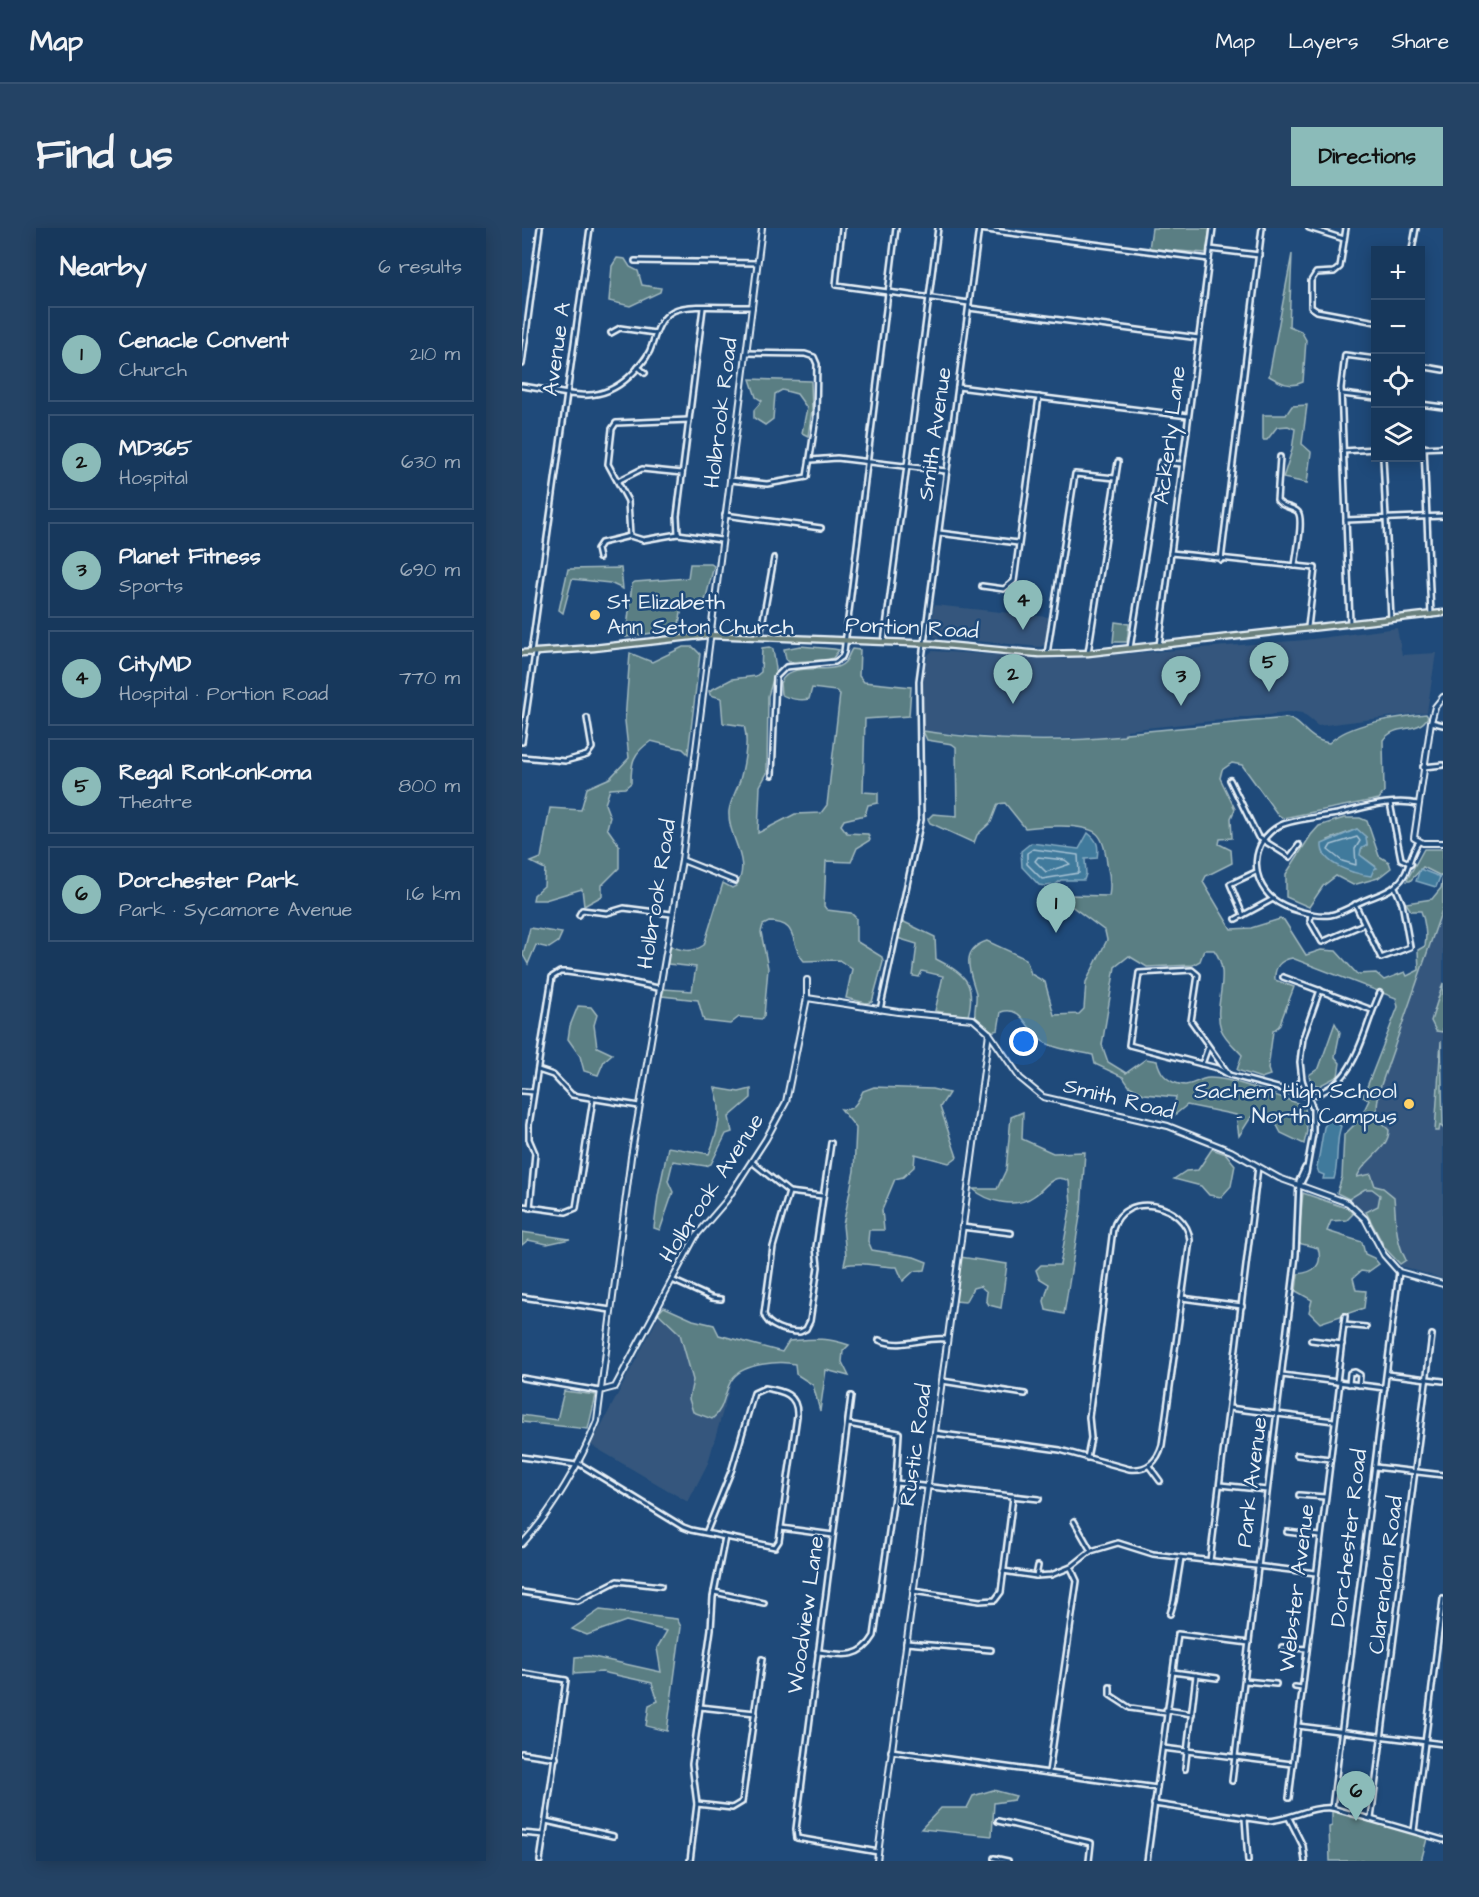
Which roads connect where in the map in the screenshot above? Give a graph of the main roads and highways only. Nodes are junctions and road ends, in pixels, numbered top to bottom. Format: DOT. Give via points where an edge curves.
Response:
graph roads {
  1 [pos="1443,613"];
  2 [pos="522,653"];
  1 -- 2 [label="main road, Portion Road" via="1159,646 1047,654 923,644 708,635"];
}
